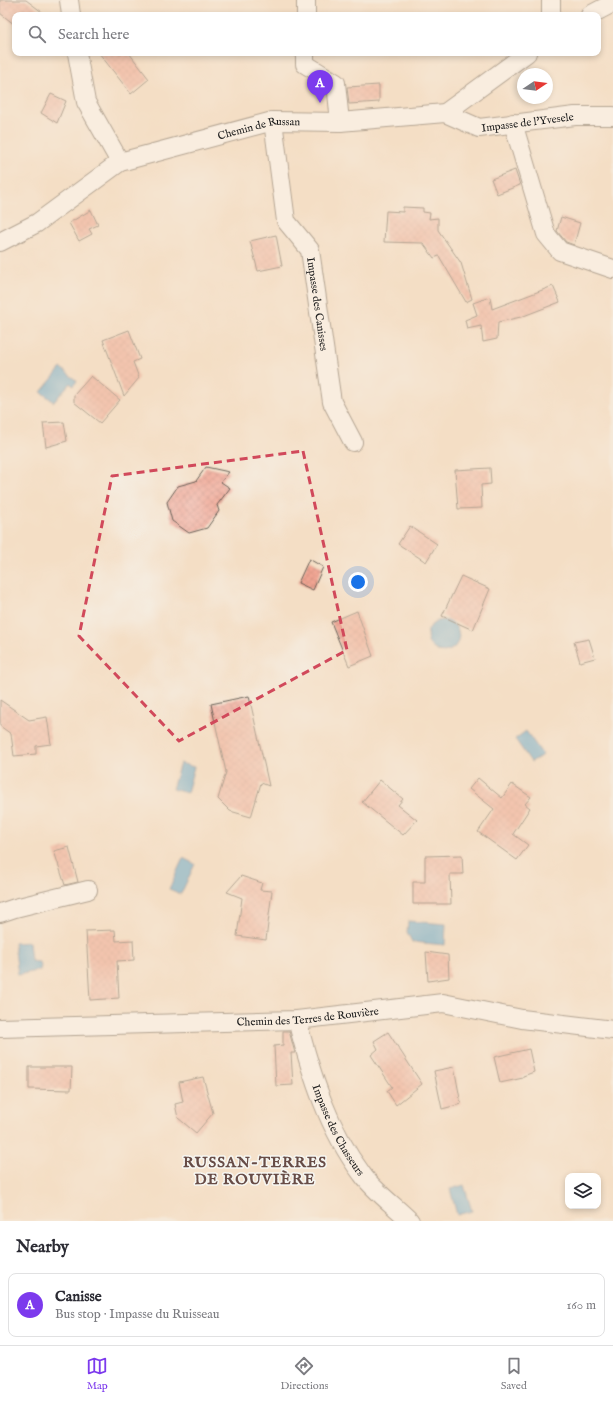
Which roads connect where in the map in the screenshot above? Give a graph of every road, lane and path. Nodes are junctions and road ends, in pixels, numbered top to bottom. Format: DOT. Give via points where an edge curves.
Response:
graph roads {
  1 [pos="69,0"];
  2 [pos="306,0"];
  3 [pos="551,0"];
  4 [pos="613,3"];
  5 [pos="71,12"];
  6 [pos="306,12"];
  7 [pos="551,12"];
  8 [pos="596,12"];
  9 [pos="78,56"];
  10 [pos="306,56"];
  11 [pos="523,56"];
  12 [pos="445,113"];
  13 [pos="613,116"];
  14 [pos="273,122"];
  15 [pos="340,122"];
  16 [pos="513,123"];
  17 [pos="120,162"];
  18 [pos="0,242"];
  19 [pos="613,269"];
  20 [pos="353,442"];
  21 [pos="88,890"];
  22 [pos="0,913"];
  23 [pos="297,1020"];
  24 [pos="0,1028"];
  25 [pos="613,1030"];
  26 [pos="410,1221"];
  1 -- 5 [label="street"];
  2 -- 6 [label="street"];
  3 -- 7 [label="street"];
  4 -- 8 [label="street"];
  9 -- 17 [label="street" via="86,102"];
  10 -- 15 [label="street" via="305,64 336,83"];
  11 -- 12 [label="street"];
  12 -- 15 [label="street, Chemin de Russan"];
  12 -- 16 [label="street, Impasse de l'Yvesele" via="479,128"];
  13 -- 16 [label="street, Impasse de l'Yvesele" via="575,116"];
  14 -- 15 [label="street, Chemin de Russan"];
  14 -- 17 [label="street, Chemin de Russan"];
  14 -- 20 [label="street, Impasse des Canisses" via="286,221 310,250 332,402"];
  16 -- 19 [label="street" via="546,234 560,251"];
  17 -- 18 [label="street, Chemin de Russan" via="38,223"];
  21 -- 22 [label="street"];
  23 -- 24 [label="street, Chemin des Terres de Rouvière"];
  23 -- 25 [label="street, Chemin des Terres de Rouvière" via="443,1003 522,1019"];
  23 -- 26 [label="street, Impasse des Chasseurs" via="308,1064 340,1139 362,1175"];
}
